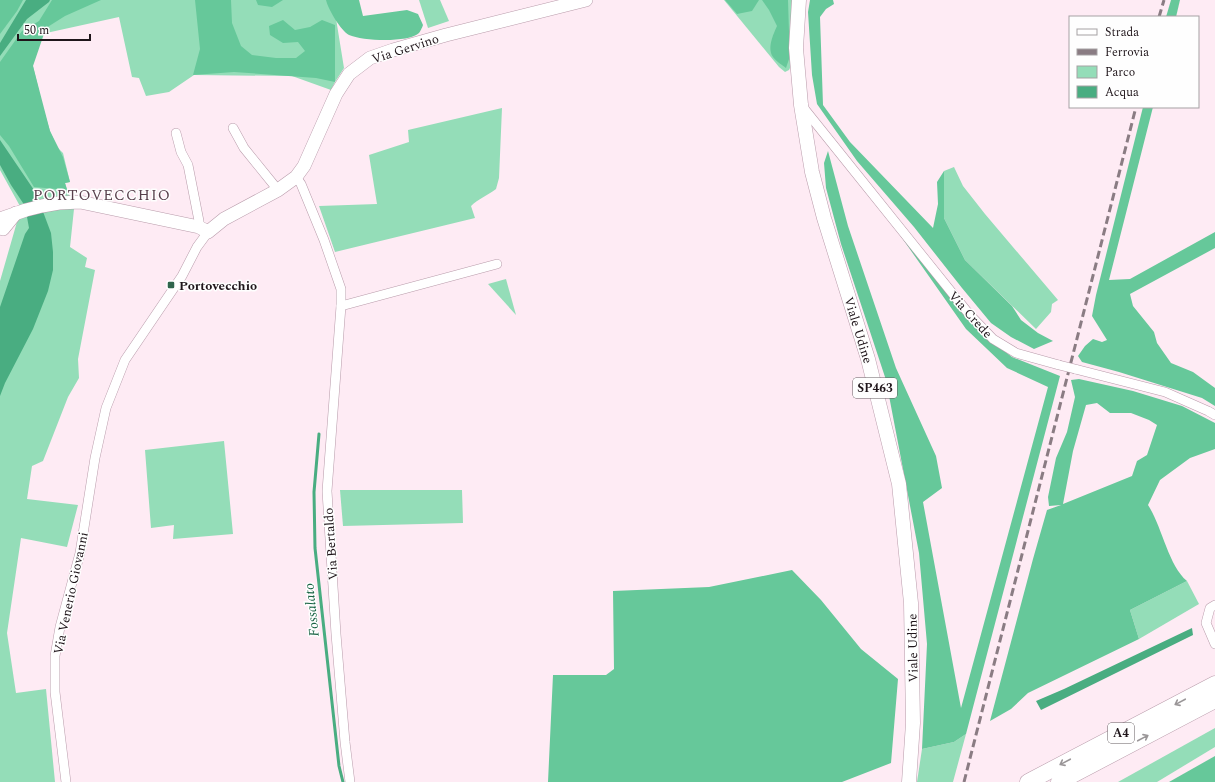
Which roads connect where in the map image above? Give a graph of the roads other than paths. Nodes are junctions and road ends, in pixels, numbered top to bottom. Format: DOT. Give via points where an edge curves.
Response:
graph roads {
  1 [pos="586,0"];
  2 [pos="798,0"];
  3 [pos="801,105"];
  4 [pos="233,128"];
  5 [pos="176,133"];
  6 [pos="299,180"];
  7 [pos="278,190"];
  8 [pos="1,229"];
  9 [pos="203,230"];
  10 [pos="497,264"];
  11 [pos="341,306"];
  12 [pos="1215,415"];
  13 [pos="1215,605"];
  14 [pos="1215,644"];
  15 [pos="1215,684"];
  16 [pos="1215,700"];
  17 [pos="66,782"];
  18 [pos="350,782"];
  19 [pos="909,782"];
  20 [pos="1028,782"];
  21 [pos="1059,782"];
  1 -- 6 [label="street, Via Gervino" via="446,35 370,58 349,74 336,94"];
  2 -- 3 [label="main road, Viale Udine / SP463" via="796,48"];
  3 -- 12 [label="street, Via Crede, bridge" via="969,314 993,338 1016,353 1165,392"];
  3 -- 19 [label="main road, Viale Udine / SP463" via="812,172 868,359 898,484 911,603 913,723"];
  4 -- 7 [label="street" via="244,148"];
  5 -- 9 [label="street" via="188,165"];
  6 -- 7 [label="street, Via Gervino"];
  6 -- 11 [label="street, Via Bertaldo" via="341,290"];
  7 -- 9 [label="street, Via Gervino"];
  8 -- 9 [label="street" via="21,212 59,203 80,202"];
  9 -- 17 [label="street, Via Venerio Giovanni" via="182,276 126,360 106,408 95,458 80,553 55,656 55,692"];
  10 -- 11 [label="street"];
  11 -- 18 [label="street, Via Bertaldo" via="327,491"];
  13 -- 14 [label="street" via="1210,608 1206,623"];
  15 -- 20 [label="highway, A4, one-way"];
  21 -- 16 [label="highway, A4, one-way"];
}
